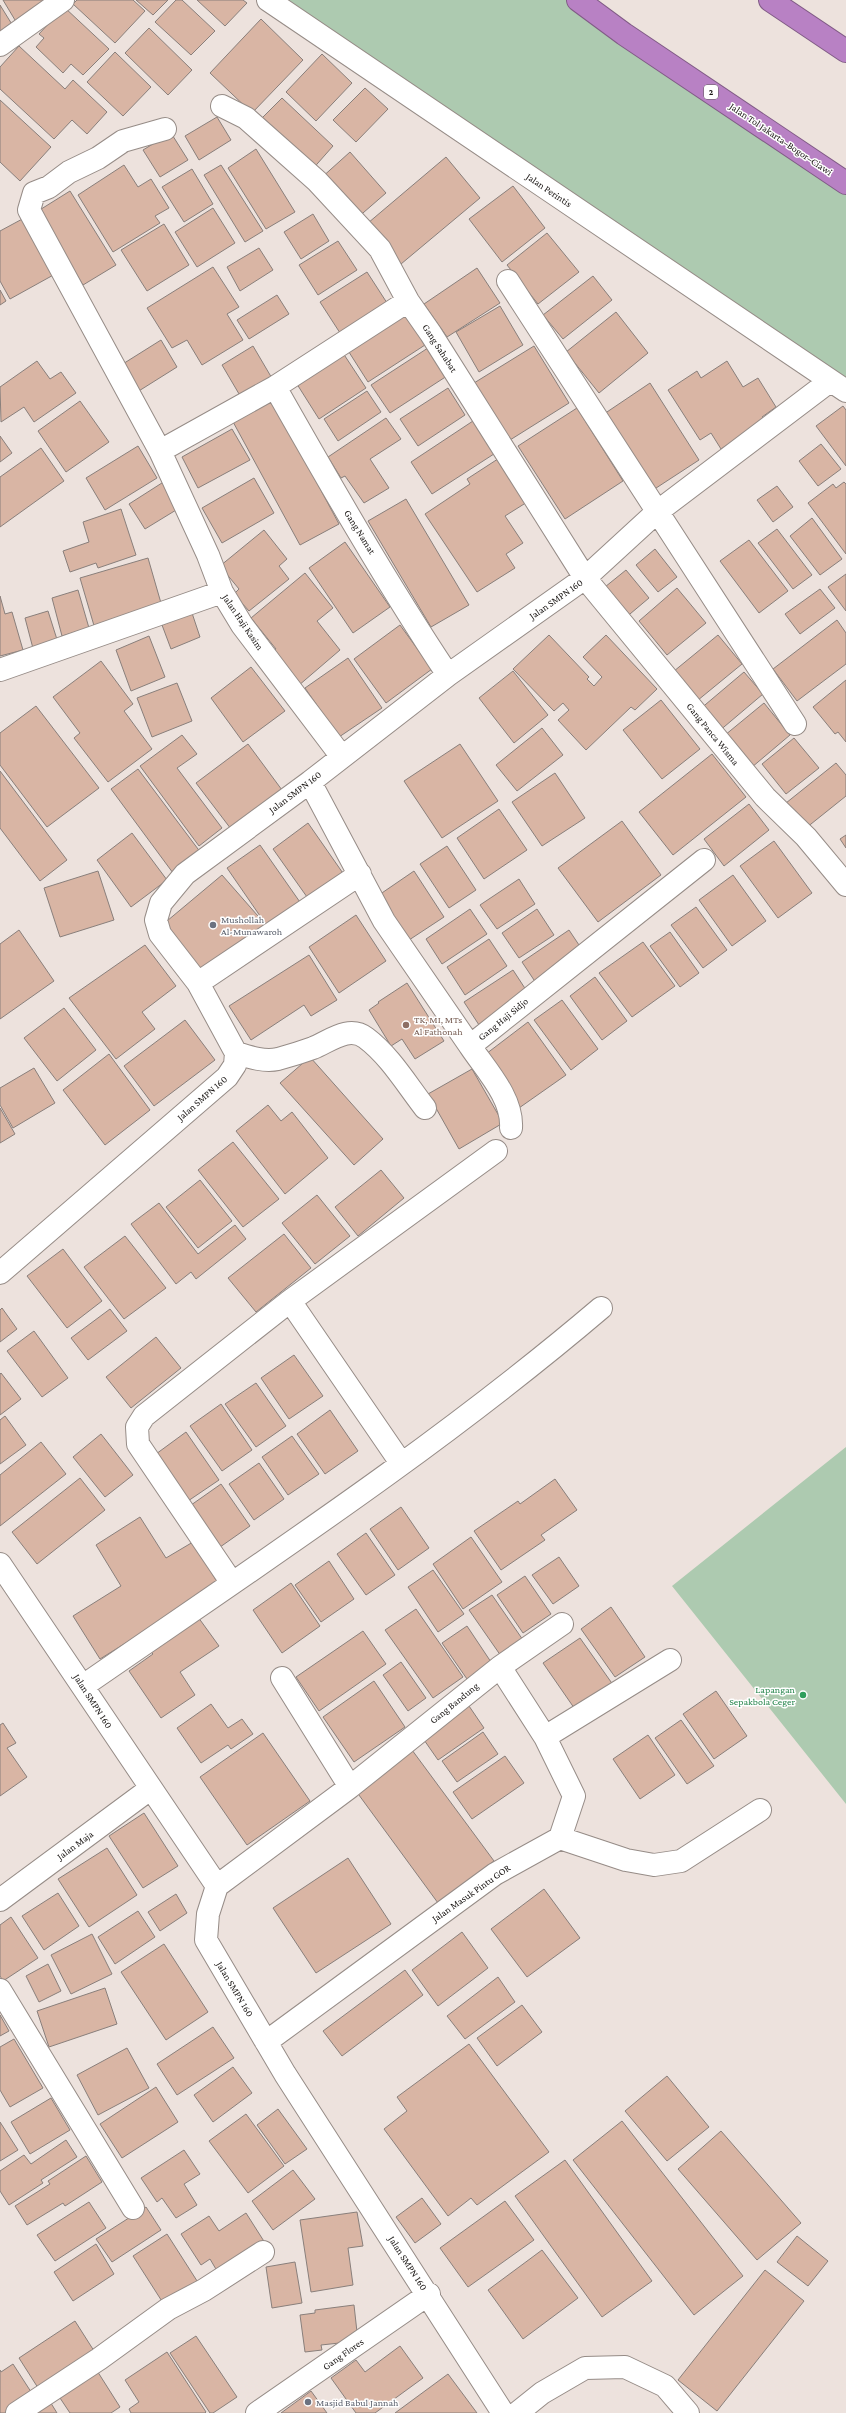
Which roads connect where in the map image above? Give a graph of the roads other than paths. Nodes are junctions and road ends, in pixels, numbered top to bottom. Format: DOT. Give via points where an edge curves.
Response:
graph roads {
  1 [pos="63,0"];
  2 [pos="268,0"];
  3 [pos="578,0"];
  4 [pos="770,0"];
  5 [pos="0,45"];
  6 [pos="846,51"];
  7 [pos="222,106"];
  8 [pos="165,129"];
  9 [pos="846,183"];
  10 [pos="508,281"];
  11 [pos="408,301"];
  12 [pos="838,386"];
  13 [pos="275,387"];
  14 [pos="160,451"];
  15 [pos="657,512"];
  16 [pos="585,578"];
  17 [pos="222,592"];
  18 [pos="0,670"];
  19 [pos="448,674"];
  20 [pos="795,724"];
  21 [pos="342,757"];
  22 [pos="310,782"];
  23 [pos="704,860"];
  24 [pos="360,874"];
  25 [pos="846,885"];
  26 [pos="198,983"];
  27 [pos="470,1046"];
  28 [pos="236,1053"];
  29 [pos="426,1108"];
  30 [pos="511,1128"];
  31 [pos="496,1151"];
  32 [pos="0,1273"];
  33 [pos="290,1301"];
  34 [pos="601,1308"];
  35 [pos="401,1462"];
  36 [pos="0,1564"];
  37 [pos="232,1584"];
  38 [pos="562,1624"];
  39 [pos="670,1660"];
  40 [pos="500,1667"];
  41 [pos="282,1678"];
  42 [pos="83,1686"];
  43 [pos="545,1737"];
  44 [pos="350,1786"];
  45 [pos="150,1789"];
  46 [pos="760,1810"];
  47 [pos="560,1838"];
  48 [pos="218,1886"];
  49 [pos="0,1900"];
  50 [pos="0,1990"];
  51 [pos="266,2042"];
  52 [pos="133,2208"];
  53 [pos="263,2252"];
  54 [pos="429,2294"];
  55 [pos="17,2413"];
  56 [pos="257,2413"];
  57 [pos="503,2413"];
  58 [pos="517,2413"];
  59 [pos="688,2413"];
  1 -- 5 [label="street"];
  2 -- 12 [label="street, Jalan Perintis"];
  3 -- 9 [label="highway, Jalan Tol Jakarta–Bogor–Ciawi / 2" via="624,34"];
  4 -- 6 [label="highway"];
  7 -- 11 [label="street, Gang Sahabat" via="246,118 317,181 380,249"];
  8 -- 14 [label="street, Jalan Haji Kasim" via="124,140 98,158 69,172 49,187 34,193 28,210"];
  10 -- 15 [label="street"];
  11 -- 13 [label="street"];
  11 -- 16 [label="street, Gang Sahabat"];
  12 -- 15 [label="street, Jalan SMPN 160"];
  13 -- 14 [label="street"];
  13 -- 19 [label="street, Gang Namat" via="414,623"];
  14 -- 17 [label="street, Jalan Haji Kasim" via="208,555"];
  15 -- 16 [label="street, Jalan SMPN 160"];
  15 -- 20 [label="street"];
  16 -- 19 [label="street, Jalan SMPN 160"];
  16 -- 25 [label="street, Gang Panca Wisma" via="765,797 806,837"];
  17 -- 18 [label="street"];
  17 -- 21 [label="street, Jalan Haji Kasim" via="242,625"];
  19 -- 21 [label="street, Jalan SMPN 160"];
  21 -- 22 [label="street, Jalan SMPN 160"];
  22 -- 24 [label="street, Gang Haji Sidjo"];
  22 -- 26 [label="street, Jalan SMPN 160" via="185,874 161,904 156,920 160,934"];
  23 -- 27 [label="street, Gang Haji Sidjo"];
  24 -- 26 [label="street"];
  24 -- 27 [label="street, Gang Haji Sidjo" via="384,921"];
  26 -- 28 [label="street, Jalan SMPN 160"];
  27 -- 30 [label="street" via="508,1103 512,1116"];
  28 -- 29 [label="street" via="258,1059 277,1059 312,1048 344,1033 355,1032 379,1050"];
  28 -- 32 [label="street, Jalan SMPN 160" via="235,1065 227,1077"];
  31 -- 33 [label="street"];
  33 -- 35 [label="street"];
  33 -- 37 [label="street" via="144,1416 137,1427 138,1444"];
  34 -- 35 [label="street" via="500,1392"];
  35 -- 37 [label="street"];
  36 -- 42 [label="street, Jalan SMPN 160"];
  37 -- 42 [label="street"];
  38 -- 40 [label="street, Gang Bandung"];
  39 -- 43 [label="street"];
  40 -- 43 [label="street"];
  40 -- 44 [label="street, Gang Bandung"];
  41 -- 44 [label="street"];
  42 -- 45 [label="street, Jalan SMPN 160"];
  43 -- 47 [label="street" via="574,1796"];
  44 -- 48 [label="street, Gang Bandung"];
  45 -- 48 [label="street, Jalan SMPN 160"];
  45 -- 49 [label="street, Jalan Maja"];
  46 -- 47 [label="street" via="681,1861 654,1865 626,1860"];
  47 -- 51 [label="street, Jalan Masuk Pintu GOR" via="495,1874"];
  48 -- 51 [label="street, Jalan SMPN 160" via="208,1914 206,1940"];
  50 -- 52 [label="street"];
  51 -- 54 [label="street, Jalan SMPN 160"];
  53 -- 55 [label="street" via="204,2290 168,2309 99,2359"];
  54 -- 56 [label="street, Gang Flores"];
  54 -- 57 [label="street, Jalan SMPN 160"];
  58 -- 59 [label="street" via="542,2393 585,2368 625,2367 665,2386"];
}
